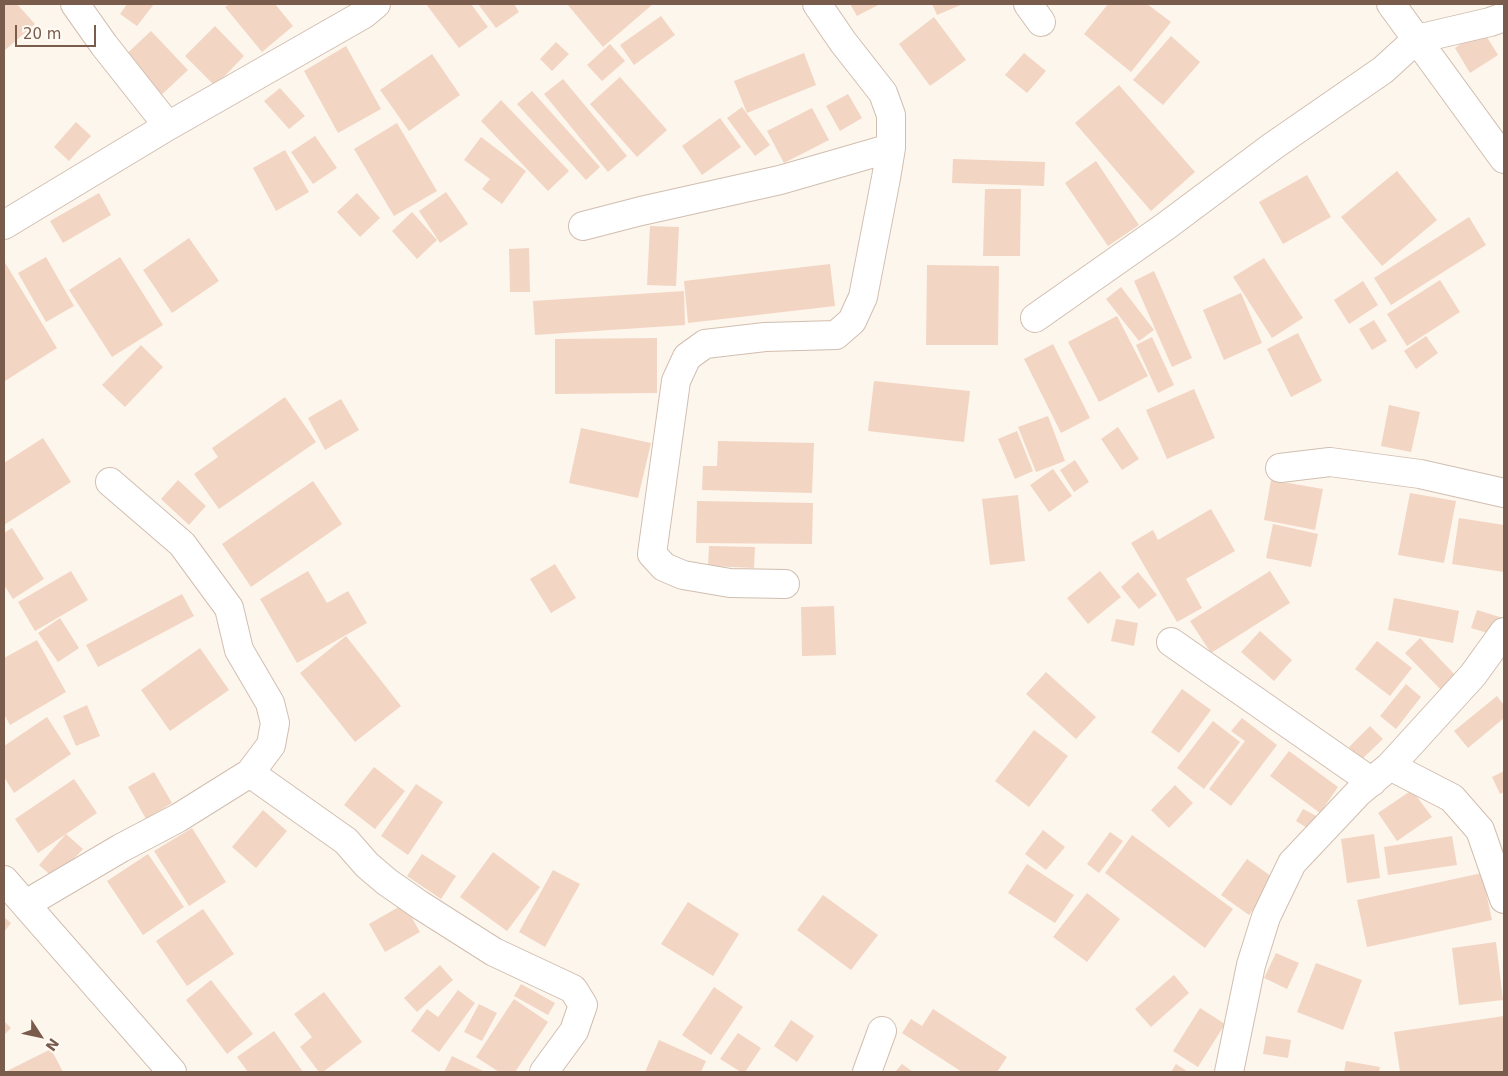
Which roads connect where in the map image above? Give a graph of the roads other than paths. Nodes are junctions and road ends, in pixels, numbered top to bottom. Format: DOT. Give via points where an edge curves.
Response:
graph roads {
  1 [pos="74,4"];
  2 [pos="376,4"];
  3 [pos="817,4"];
  4 [pos="1391,4"];
  5 [pos="1504,17"];
  6 [pos="1417,39"];
  7 [pos="168,126"];
  8 [pos="891,148"];
  9 [pos="1504,160"];
  10 [pos="4,225"];
  11 [pos="583,226"];
  12 [pos="1035,318"];
  13 [pos="1280,468"];
  14 [pos="110,482"];
  15 [pos="1504,493"];
  16 [pos="785,584"];
  17 [pos="1504,632"];
  18 [pos="1171,642"];
  19 [pos="250,773"];
  20 [pos="1381,774"];
  21 [pos="4,880"];
  22 [pos="1504,899"];
  23 [pos="26,904"];
  24 [pos="882,1031"];
  25 [pos="172,1072"];
  26 [pos="544,1072"];
  27 [pos="867,1072"];
  28 [pos="1229,1072"];
  1 -- 7 [label="street"];
  2 -- 7 [label="street" via="364,14"];
  3 -- 8 [label="street" via="883,93 891,115"];
  4 -- 6 [label="street"];
  5 -- 6 [label="street"];
  6 -- 9 [label="street"];
  6 -- 12 [label="street" via="1383,70"];
  7 -- 10 [label="street"];
  8 -- 11 [label="street" via="780,180"];
  8 -- 16 [label="street" via="862,297 852,321 836,335 766,337 705,344 687,357 676,380 652,554 664,567 683,575 730,583"];
  13 -- 15 [label="street" via="1330,462 1420,474"];
  14 -- 19 [label="street" via="182,544 228,608 240,650 270,703 275,723 271,745"];
  17 -- 20 [label="street" via="1473,675"];
  18 -- 20 [label="street"];
  19 -- 23 [label="street"];
  19 -- 26 [label="street" via="346,841 367,865 420,905 494,952 574,989 583,1005 574,1031"];
  20 -- 22 [label="street" via="1452,798 1480,830"];
  20 -- 28 [label="street" via="1359,792 1292,863 1266,917 1251,964"];
  21 -- 23 [label="street"];
  23 -- 25 [label="street"];
  24 -- 27 [label="street"];
}
